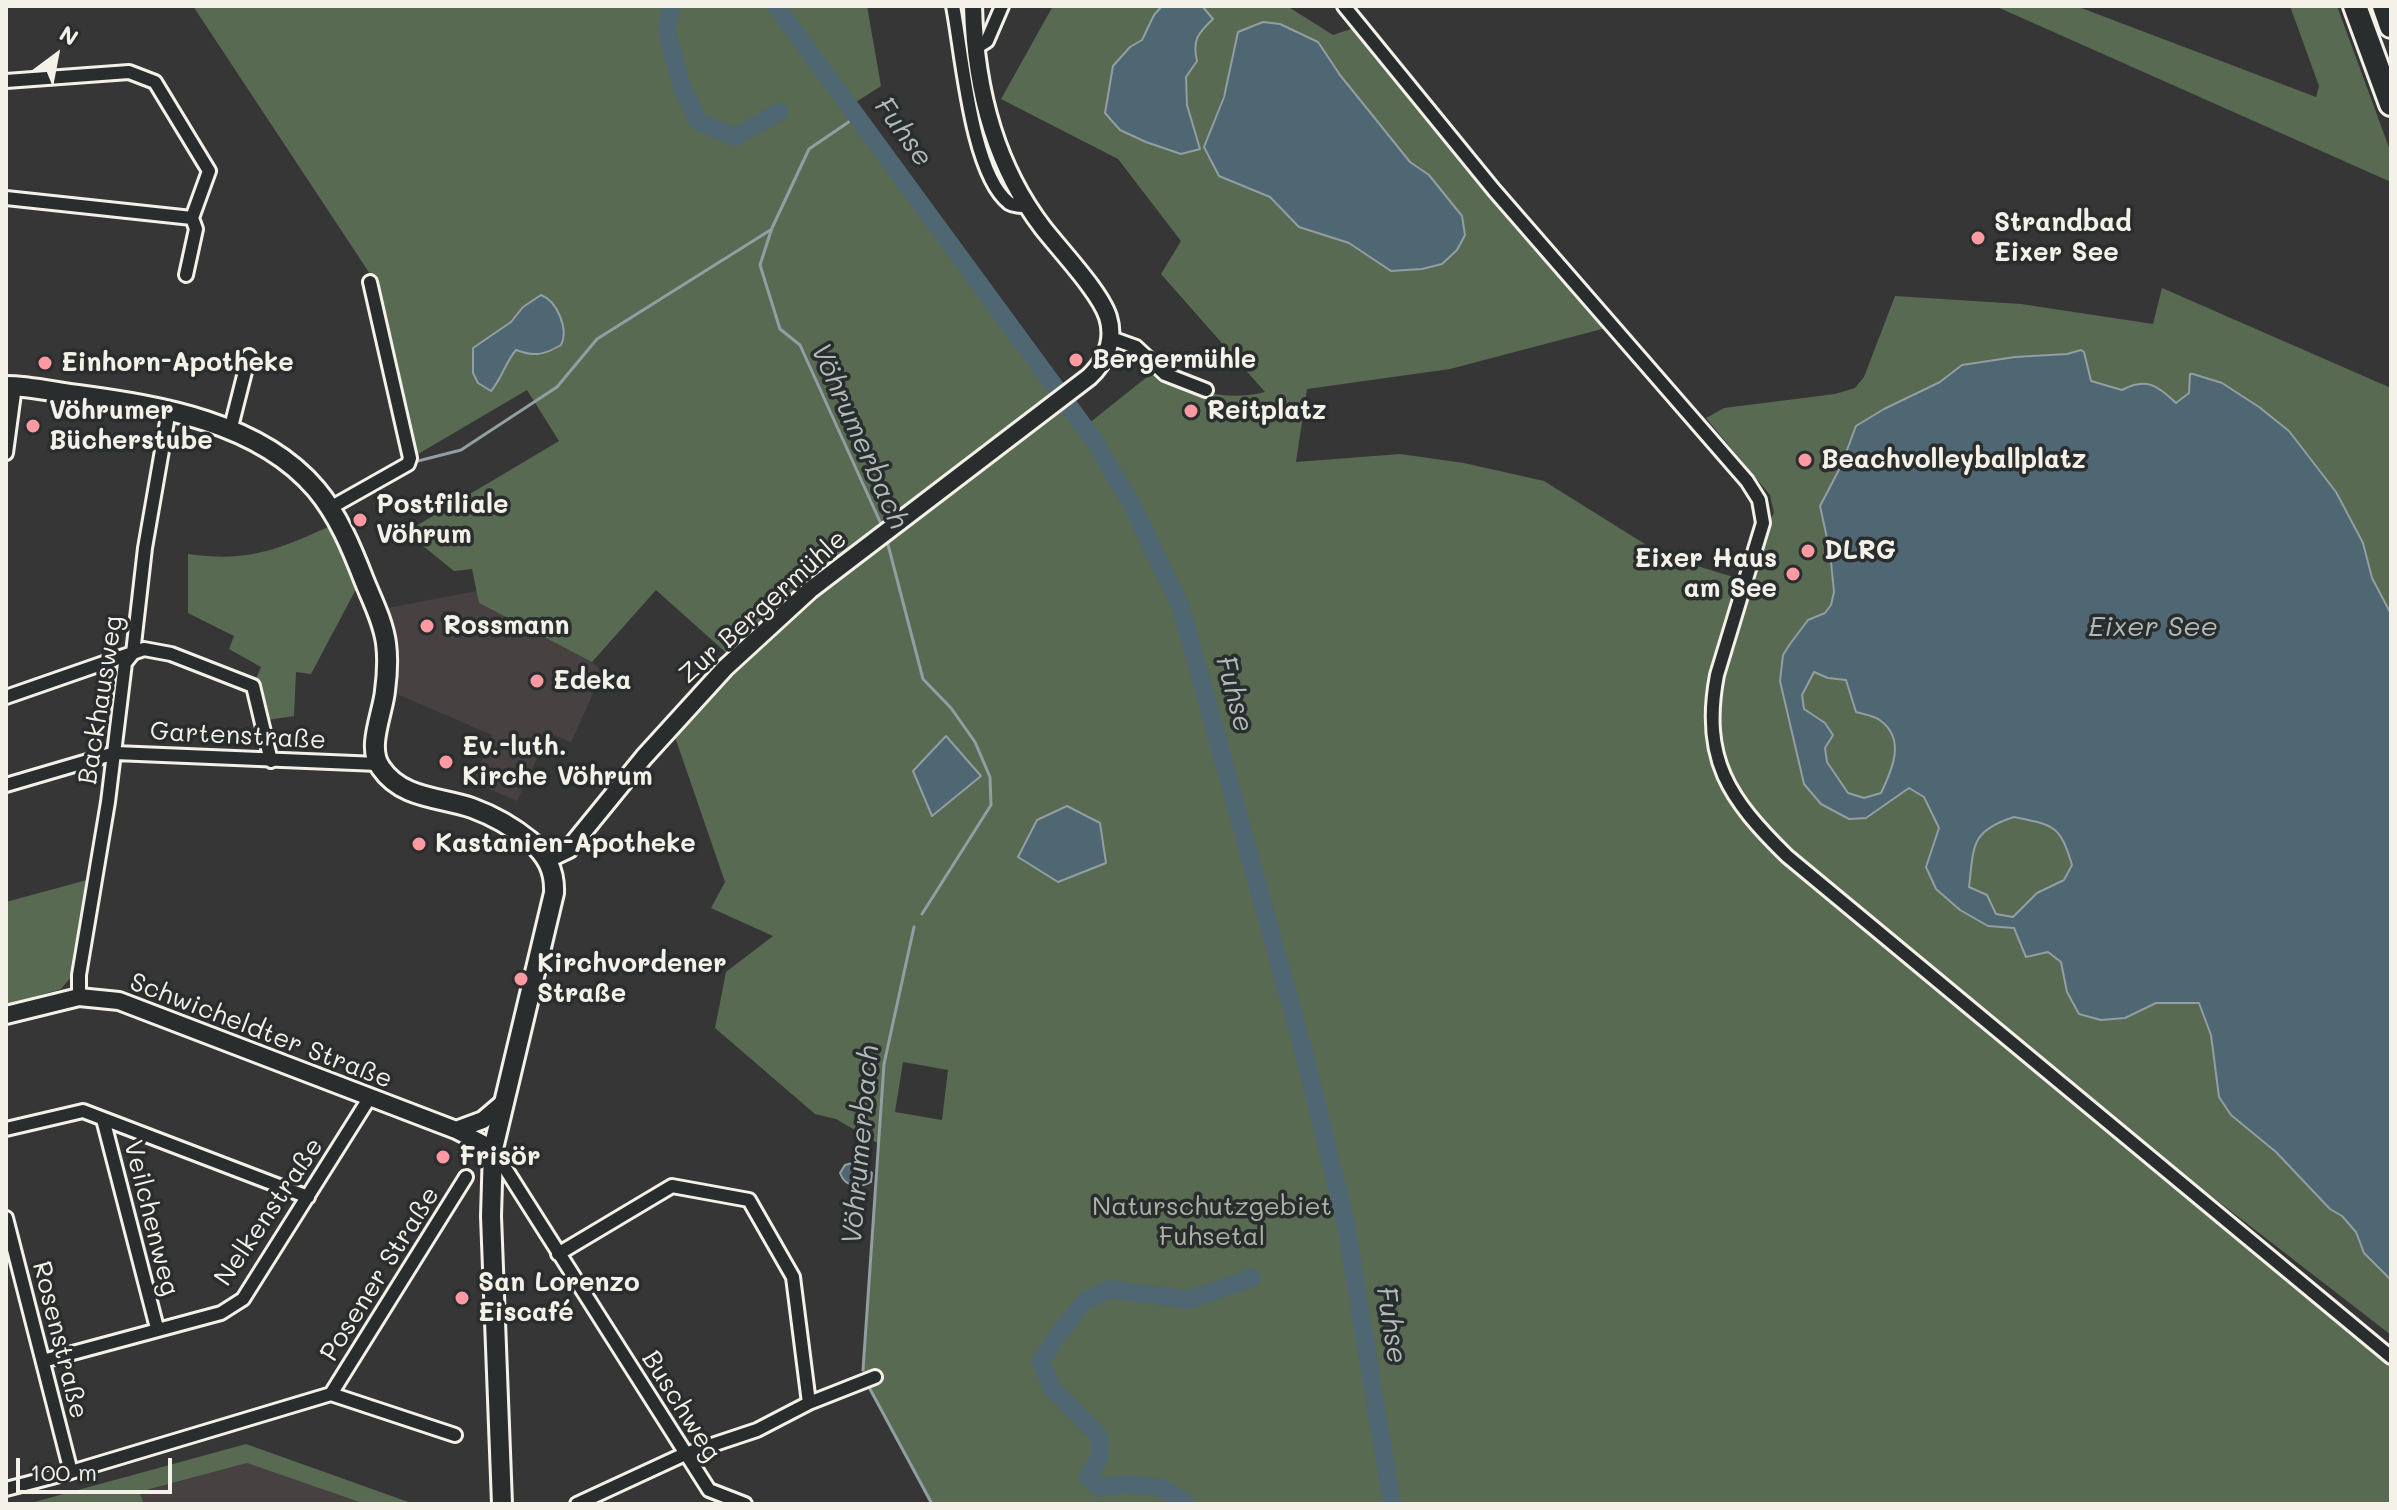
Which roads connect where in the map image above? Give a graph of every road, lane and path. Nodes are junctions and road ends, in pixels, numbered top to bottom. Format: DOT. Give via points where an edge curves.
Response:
graph roads {
  1 [pos="953,6"];
  2 [pos="973,6"];
  3 [pos="1002,6"];
  4 [pos="1344,6"];
  5 [pos="2355,6"];
  6 [pos="2384,6"];
  7 [pos="2391,26"];
  8 [pos="976,48"];
  9 [pos="6,81"];
  10 [pos="2391,104"];
  11 [pos="6,198"];
  12 [pos="1027,206"];
  13 [pos="192,218"];
  14 [pos="186,275"];
  15 [pos="370,282"];
  16 [pos="1111,338"];
  17 [pos="249,356"];
  18 [pos="10,386"];
  19 [pos="1206,390"];
  20 [pos="169,410"];
  21 [pos="230,431"];
  22 [pos="6,453"];
  23 [pos="330,508"];
  24 [pos="133,653"];
  25 [pos="6,697"];
  26 [pos="115,753"];
  27 [pos="271,761"];
  28 [pos="378,764"];
  29 [pos="6,785"];
  30 [pos="548,859"];
  31 [pos="79,997"];
  32 [pos="6,1015"];
  33 [pos="370,1097"];
  34 [pos="503,1103"];
  35 [pos="103,1119"];
  36 [pos="6,1129"];
  37 [pos="456,1130"];
  38 [pos="493,1149"];
  39 [pos="466,1177"];
  40 [pos="308,1197"];
  41 [pos="6,1218"];
  42 [pos="558,1254"];
  43 [pos="157,1328"];
  44 [pos="2391,1357"];
  45 [pos="43,1361"];
  46 [pos="875,1377"];
  47 [pos="331,1394"];
  48 [pos="809,1403"];
  49 [pos="455,1435"];
  50 [pos="685,1454"];
  51 [pos="71,1472"];
  52 [pos="6,1489"];
  53 [pos="709,1490"];
  54 [pos="502,1504"];
  55 [pos="577,1504"];
  56 [pos="717,1504"];
  57 [pos="745,1504"];
  1 -- 12 [label="street" via="965,87 984,160 1006,201"];
  2 -- 8 [label="street"];
  3 -- 8 [label="street" via="987,41"];
  4 -- 44 [label="street" via="1759,500 1763,523 1713,699 1715,746 1734,799 1787,856"];
  5 -- 10 [label="highway"];
  6 -- 7 [label="highway"];
  8 -- 12 [label="street" via="998,149"];
  9 -- 13 [label="street" via="129,72 155,82 209,171"];
  11 -- 13 [label="street"];
  12 -- 16 [label="street" via="1102,305"];
  13 -- 14 [label="street" via="196,229"];
  15 -- 23 [label="street" via="410,458 408,464"];
  16 -- 19 [label="street" via="1136,347 1165,374"];
  16 -- 30 [label="street, Zur Bergermühle" via="1101,364 1075,387 810,590 725,668 569,849"];
  17 -- 21 [label="street"];
  18 -- 20 [label="main road"];
  18 -- 22 [label="street"];
  20 -- 21 [label="main road"];
  20 -- 24 [label="street, Backhausweg"];
  21 -- 23 [label="main road" via="299,472"];
  23 -- 28 [label="main road" via="355,556 386,642"];
  24 -- 25 [label="street"];
  24 -- 26 [label="street, Backhausweg" via="125,663"];
  24 -- 27 [label="street" via="144,649 171,654 253,686"];
  26 -- 27 [label="street, Gartenstraße"];
  26 -- 29 [label="street, Gartenstraße"];
  26 -- 31 [label="street, Backhausweg"];
  27 -- 28 [label="street, Gartenstraße"];
  28 -- 30 [label="main road" via="401,788 497,818"];
  30 -- 34 [label="main road" via="554,893"];
  31 -- 32 [label="street, Schwicheldter Straße"];
  31 -- 33 [label="street, Schwicheldter Straße" via="119,1001"];
  33 -- 37 [label="street, Schwicheldter Straße"];
  33 -- 40 [label="street, Nelkenstraße"];
  34 -- 37 [label="street" via="483,1120"];
  34 -- 38 [label="main road"];
  35 -- 36 [label="street" via="83,1111"];
  35 -- 40 [label="street"];
  35 -- 43 [label="street, Veilchenweg"];
  37 -- 38 [label="street, Schwicheldter Straße"];
  38 -- 42 [label="street, Buschweg"];
  38 -- 54 [label="main road"];
  39 -- 47 [label="street, Posener Straße"];
  40 -- 43 [label="street, Nelkenstraße" via="243,1299 221,1313"];
  41 -- 45 [label="street, Rosenstraße"];
  42 -- 48 [label="street" via="672,1186 749,1200 793,1277"];
  42 -- 50 [label="street, Buschweg"];
  43 -- 45 [label="street, Nelkenstraße"];
  45 -- 51 [label="street, Rosenstraße"];
  46 -- 48 [label="street"];
  47 -- 49 [label="street, Posener Straße"];
  47 -- 51 [label="street, Posener Straße"];
  48 -- 50 [label="street" via="757,1430"];
  50 -- 53 [label="street, Buschweg"];
  50 -- 55 [label="street"];
  51 -- 52 [label="street, Posener Straße"];
  53 -- 56 [label="street"];
  53 -- 57 [label="street, Buschweg"];
}
